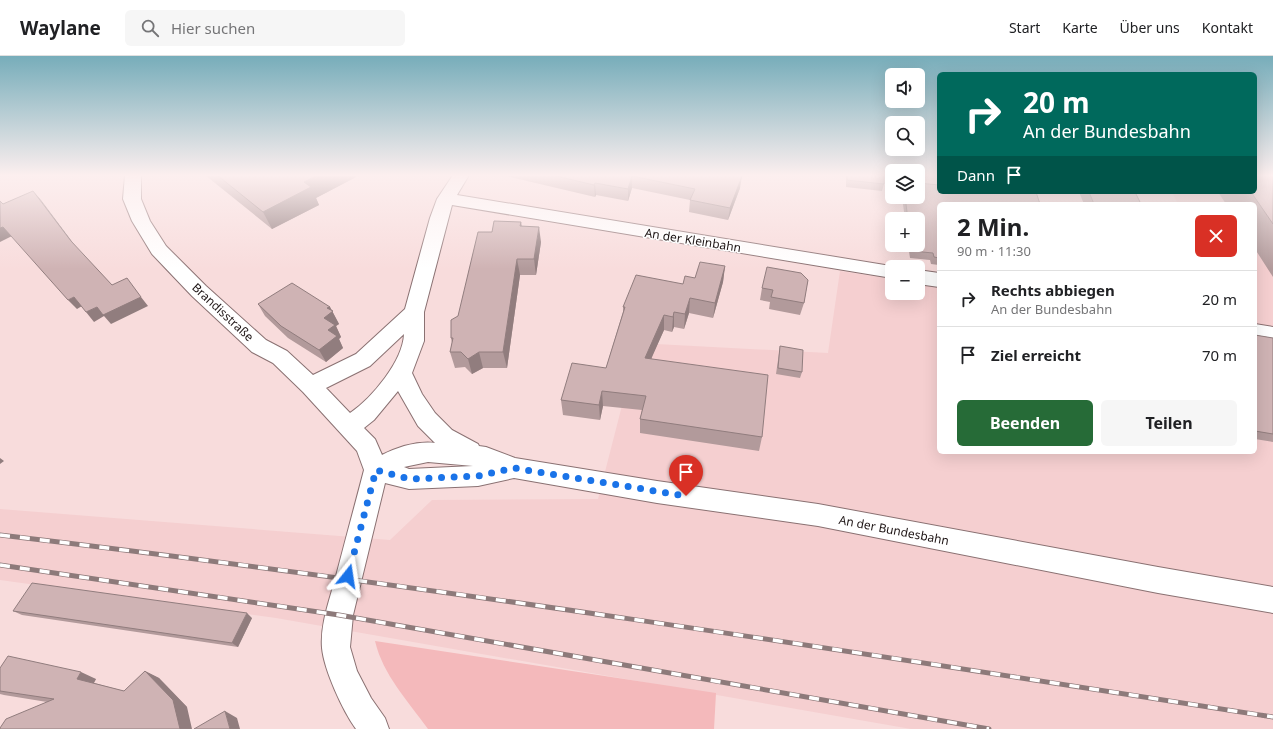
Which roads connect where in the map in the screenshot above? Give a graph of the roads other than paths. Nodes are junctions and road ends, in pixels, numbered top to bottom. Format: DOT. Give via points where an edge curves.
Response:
graph roads {
  1 [pos="135,206"];
  2 [pos="443,206"];
  3 [pos="491,206"];
  4 [pos="885,271"];
  5 [pos="925,278"];
  6 [pos="937,280"];
  7 [pos="414,312"];
  8 [pos="1257,332"];
  9 [pos="1273,335"];
  10 [pos="401,373"];
  11 [pos="311,386"];
  12 [pos="350,426"];
  13 [pos="486,457"];
  14 [pos="514,468"];
  15 [pos="376,470"];
  16 [pos="1273,600"];
  17 [pos="374,729"];
  1 -- 11 [label="street, Brandisstraße" via="159,250 198,291 259,346 280,357"];
  2 -- 7 [label="street"];
  3 -- 4 [label="street, An der Kleinbahn"];
  5 -- 6 [label="street"];
  7 -- 10 [label="street" via="414,341"];
  7 -- 11 [label="street" via="363,360"];
  8 -- 9 [label="street"];
  10 -- 12 [label="street" via="366,414"];
  10 -- 13 [label="street" via="417,407 433,428 452,443"];
  11 -- 12 [label="street, Brandisstraße"];
  12 -- 15 [label="street, Brandisstraße" via="367,446"];
  13 -- 14 [label="street, An der Bundesbahn"];
  13 -- 15 [label="street, An der Bundesbahn" via="428,452 402,456"];
  14 -- 15 [label="street, An der Bundesbahn" via="478,476 409,479"];
  14 -- 16 [label="street, An der Bundesbahn" via="818,515"];
  15 -- 17 [label="street" via="339,615 336,647 346,681 360,709"];
}
